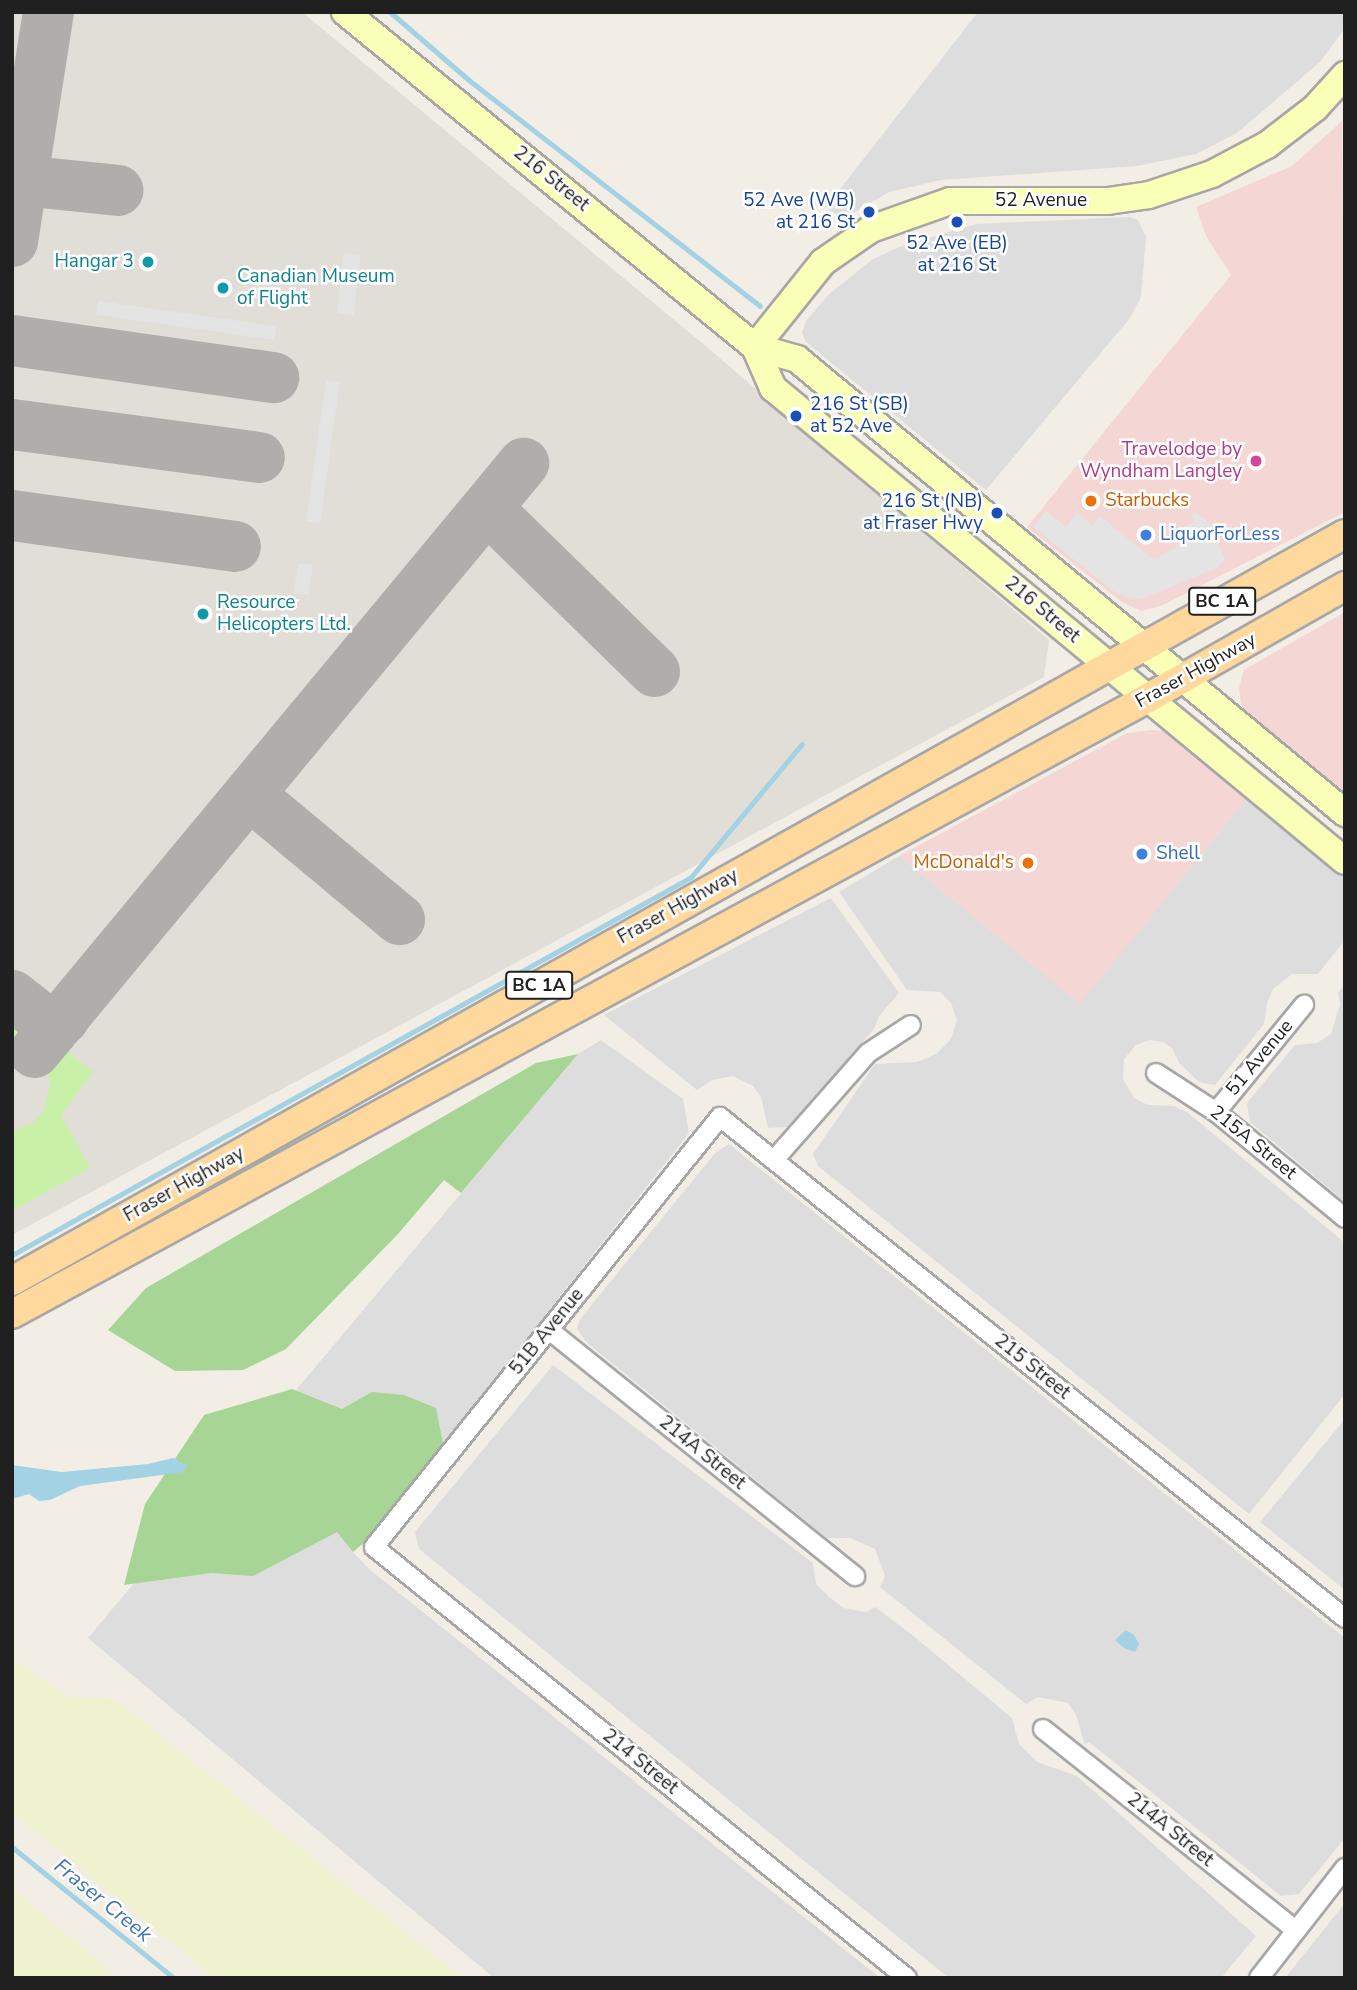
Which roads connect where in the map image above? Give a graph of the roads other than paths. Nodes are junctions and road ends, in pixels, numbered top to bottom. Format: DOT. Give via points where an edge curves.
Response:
graph roads {
  1 [pos="345,12"];
  2 [pos="1345,75"];
  3 [pos="755,347"];
  4 [pos="1345,534"];
  5 [pos="1345,586"];
  6 [pos="1142,645"];
  7 [pos="1108,665"];
  8 [pos="1183,678"];
  9 [pos="1148,698"];
  10 [pos="1345,813"];
  11 [pos="1345,861"];
  12 [pos="1304,1005"];
  13 [pos="911,1025"];
  14 [pos="1156,1073"];
  15 [pos="1216,1112"];
  16 [pos="720,1117"];
  17 [pos="774,1160"];
  18 [pos="1345,1218"];
  19 [pos="12,1281"];
  20 [pos="12,1314"];
  21 [pos="549,1330"];
  22 [pos="374,1547"];
  23 [pos="855,1576"];
  24 [pos="1345,1618"];
  25 [pos="1043,1729"];
  26 [pos="1345,1868"];
  27 [pos="1296,1930"];
  28 [pos="907,1978"];
  29 [pos="1259,1978"];
  1 -- 3 [label="main road, 216 Street"];
  2 -- 3 [label="main road, 52 Avenue" via="1315,108 1267,145 1212,174 1149,195 1108,201 950,201 870,229 823,262"];
  3 -- 6 [label="main road, 216 Street" via="797,359"];
  3 -- 7 [label="main road, 216 Street" via="773,388"];
  4 -- 6 [label="main road, Fraser Highway / BC 1A"];
  5 -- 8 [label="main road, Fraser Highway / BC 1A"];
  6 -- 7 [label="main road, Fraser Highway / BC 1A"];
  6 -- 8 [label="main road, 216 Street"];
  7 -- 9 [label="main road, 216 Street"];
  7 -- 19 [label="main road, Fraser Highway / BC 1A"];
  8 -- 9 [label="main road, Fraser Highway / BC 1A"];
  8 -- 10 [label="main road, 216 Street"];
  9 -- 11 [label="main road, 216 Street"];
  9 -- 20 [label="main road, Fraser Highway / BC 1A"];
  12 -- 15 [label="street, 51 Avenue"];
  13 -- 17 [label="street" via="868,1053"];
  14 -- 15 [label="street, 215A Street"];
  15 -- 18 [label="street, 215A Street"];
  16 -- 17 [label="street, 215 Street"];
  16 -- 21 [label="street, 51B Avenue"];
  17 -- 24 [label="street, 215 Street"];
  21 -- 22 [label="street, 51B Avenue"];
  21 -- 23 [label="street, 214A Street"];
  22 -- 28 [label="street, 214 Street"];
  25 -- 27 [label="street, 214A Street"];
  26 -- 27 [label="street"];
  27 -- 29 [label="street"];
}
